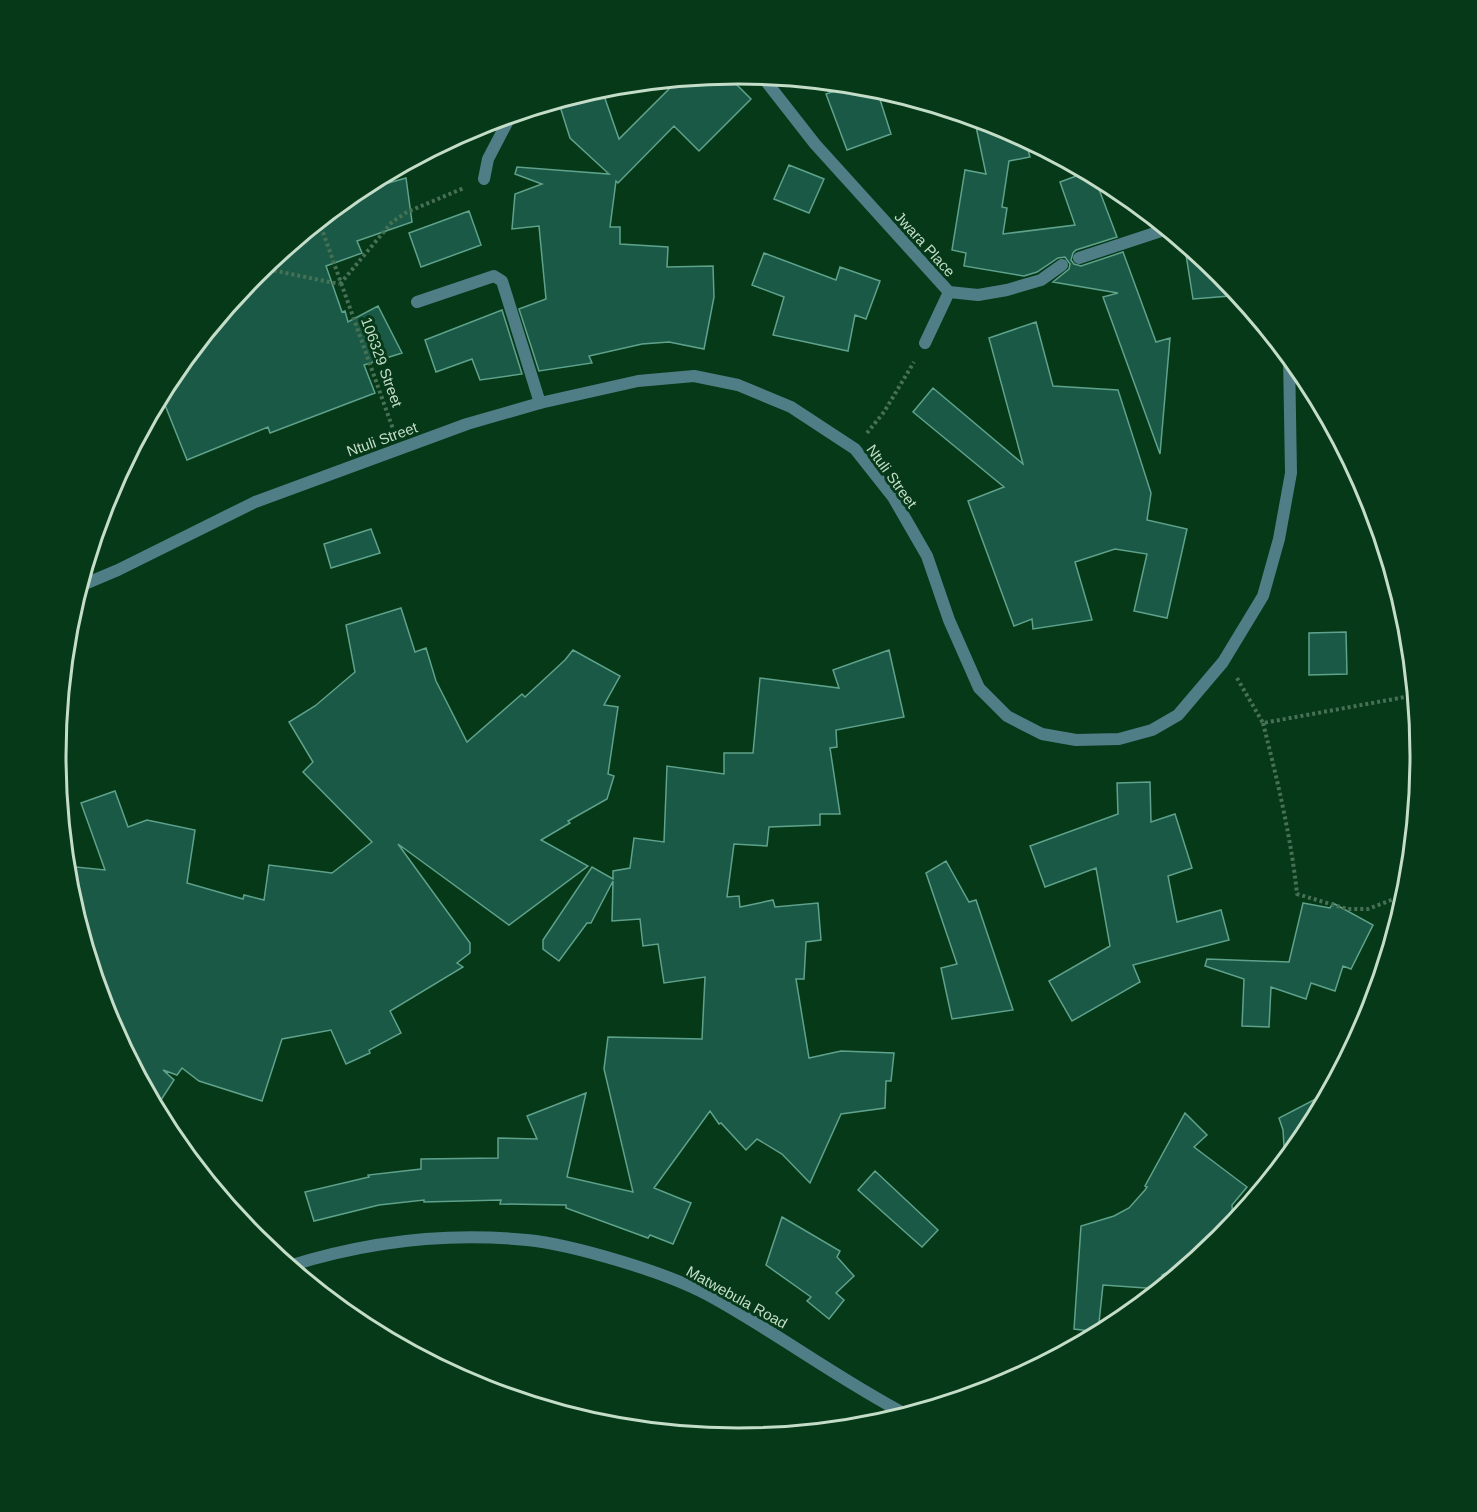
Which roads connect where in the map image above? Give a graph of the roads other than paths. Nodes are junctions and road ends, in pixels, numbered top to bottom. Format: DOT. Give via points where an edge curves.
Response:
graph roads {
  1 [pos="768,84"];
  2 [pos="506,125"];
  3 [pos="484,179"];
  4 [pos="1160,231"];
  5 [pos="1079,258"];
  6 [pos="1062,265"];
  7 [pos="949,292"];
  8 [pos="417,302"];
  9 [pos="925,343"];
  10 [pos="1289,370"];
  11 [pos="540,403"];
  12 [pos="89,582"];
  13 [pos="297,1264"];
  14 [pos="898,1410"];
  1 -- 7 [label="street, Jwara Place" via="815,144"];
  2 -- 3 [label="street"];
  4 -- 5 [label="street"];
  6 -- 7 [label="street" via="1041,280 1007,290 978,295"];
  7 -- 9 [label="street, Jwara Place"];
  8 -- 11 [label="street" via="494,276 499,278"];
  10 -- 11 [label="street, Ntuli Street" via="1291,473 1279,540 1263,596 1223,662 1178,715 1152,730 1119,739 1076,740 1042,734 1007,717 979,688 949,621 927,556 893,497 855,449 791,407 738,385 694,376 638,381"];
  11 -- 12 [label="street, Ntuli Street" via="467,424 255,502"];
  13 -- 14 [label="street, Matwebula Road" via="409,1240 444,1238 528,1240 592,1252 654,1271 708,1295"];
}
